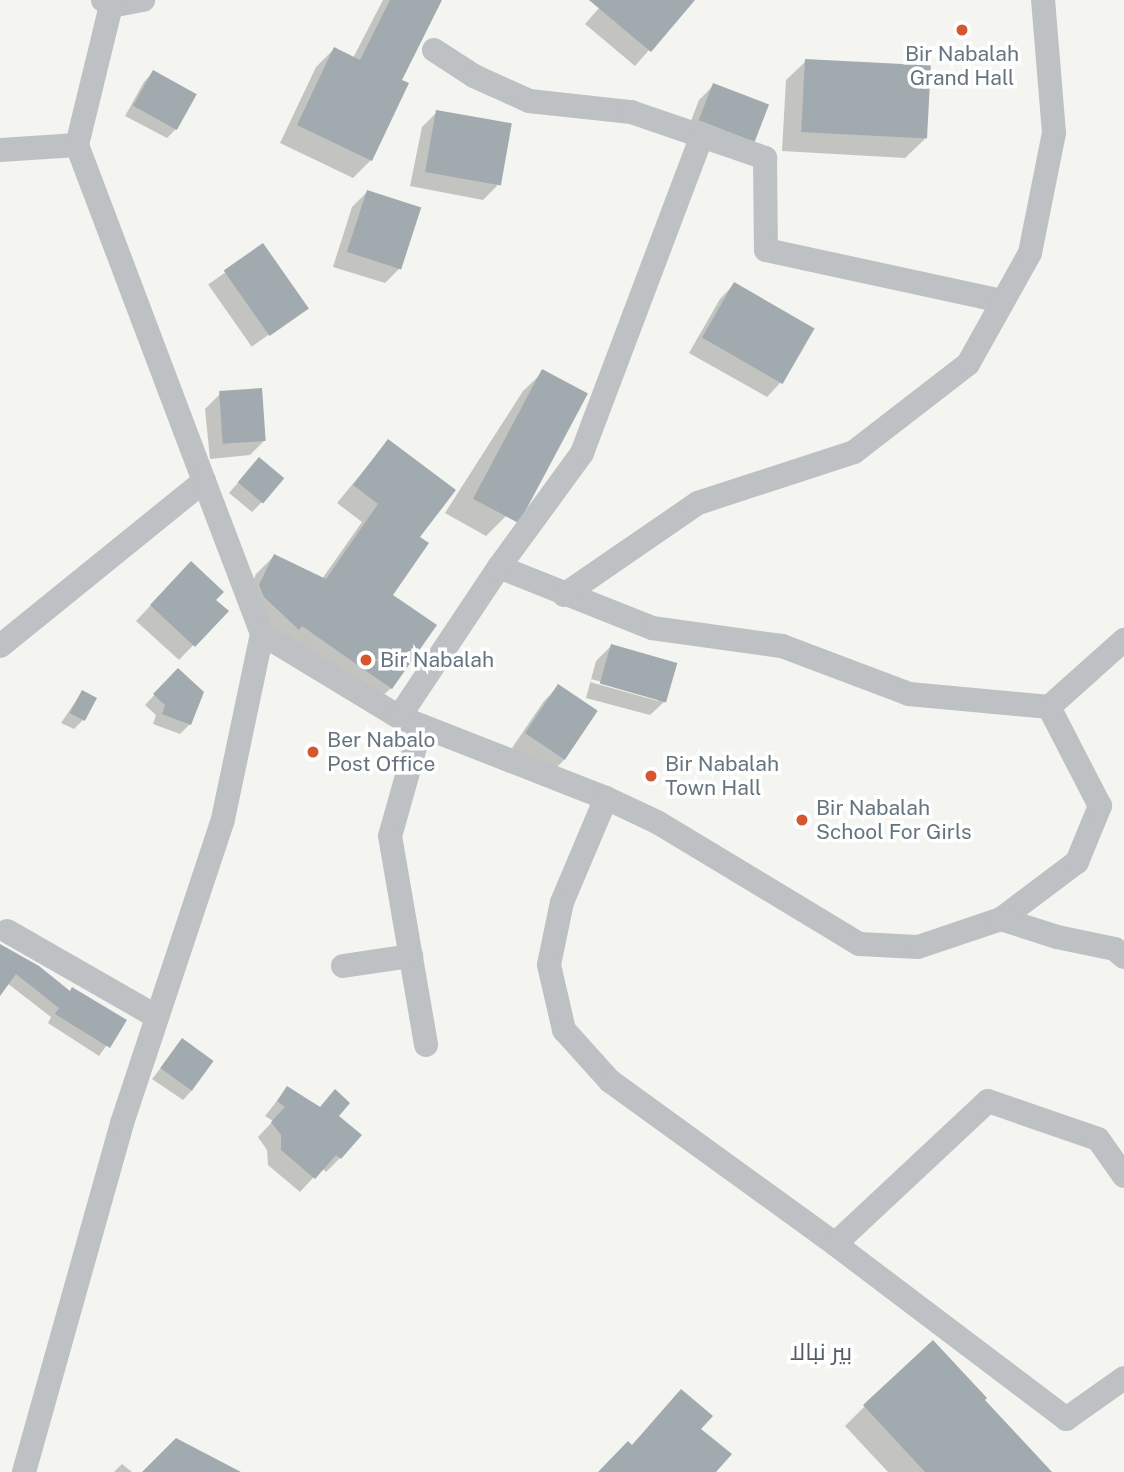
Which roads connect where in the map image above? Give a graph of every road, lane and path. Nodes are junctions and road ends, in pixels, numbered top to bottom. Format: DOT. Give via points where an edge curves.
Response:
graph roads {
  1 [pos="143,0"];
  2 [pos="1043,0"];
  3 [pos="107,3"];
  4 [pos="433,50"];
  5 [pos="702,136"];
  6 [pos="77,145"];
  7 [pos="0,150"];
  8 [pos="1001,301"];
  9 [pos="204,481"];
  10 [pos="499,567"];
  11 [pos="564,595"];
  12 [pos="262,634"];
  13 [pos="1124,640"];
  14 [pos="0,646"];
  15 [pos="1049,708"];
  16 [pos="410,722"];
  17 [pos="606,798"];
  18 [pos="1001,919"];
  19 [pos="7,931"];
  20 [pos="1121,950"];
  21 [pos="411,956"];
  22 [pos="343,965"];
  23 [pos="157,1017"];
  24 [pos="426,1045"];
  25 [pos="1124,1177"];
  26 [pos="835,1244"];
  27 [pos="1124,1378"];
  28 [pos="24,1472"];
  1 -- 3 [label="street"];
  2 -- 8 [label="street" via="1054,133 1030,253"];
  3 -- 6 [label="street"];
  4 -- 5 [label="street" via="529,102 631,112"];
  5 -- 8 [label="street" via="765,158 766,250"];
  5 -- 10 [label="street" via="582,453"];
  6 -- 7 [label="street"];
  6 -- 9 [label="street"];
  8 -- 11 [label="street" via="968,364 854,453 698,503"];
  9 -- 12 [label="street"];
  9 -- 14 [label="street"];
  10 -- 11 [label="street"];
  10 -- 16 [label="street"];
  11 -- 15 [label="street" via="652,628 782,646 909,694"];
  12 -- 16 [label="street"];
  12 -- 23 [label="street" via="223,819"];
  13 -- 15 [label="street"];
  15 -- 18 [label="street" via="1100,806 1077,862"];
  16 -- 17 [label="street"];
  16 -- 21 [label="street" via="390,836"];
  17 -- 18 [label="street" via="657,822 859,944 918,947"];
  17 -- 26 [label="street" via="562,902 549,965 564,1030 610,1081"];
  18 -- 20 [label="street"];
  19 -- 23 [label="street"];
  21 -- 22 [label="street"];
  21 -- 24 [label="street"];
  23 -- 28 [label="street" via="121,1123"];
  25 -- 26 [label="street" via="1098,1139 988,1101"];
  26 -- 27 [label="street" via="1066,1419"];
}
